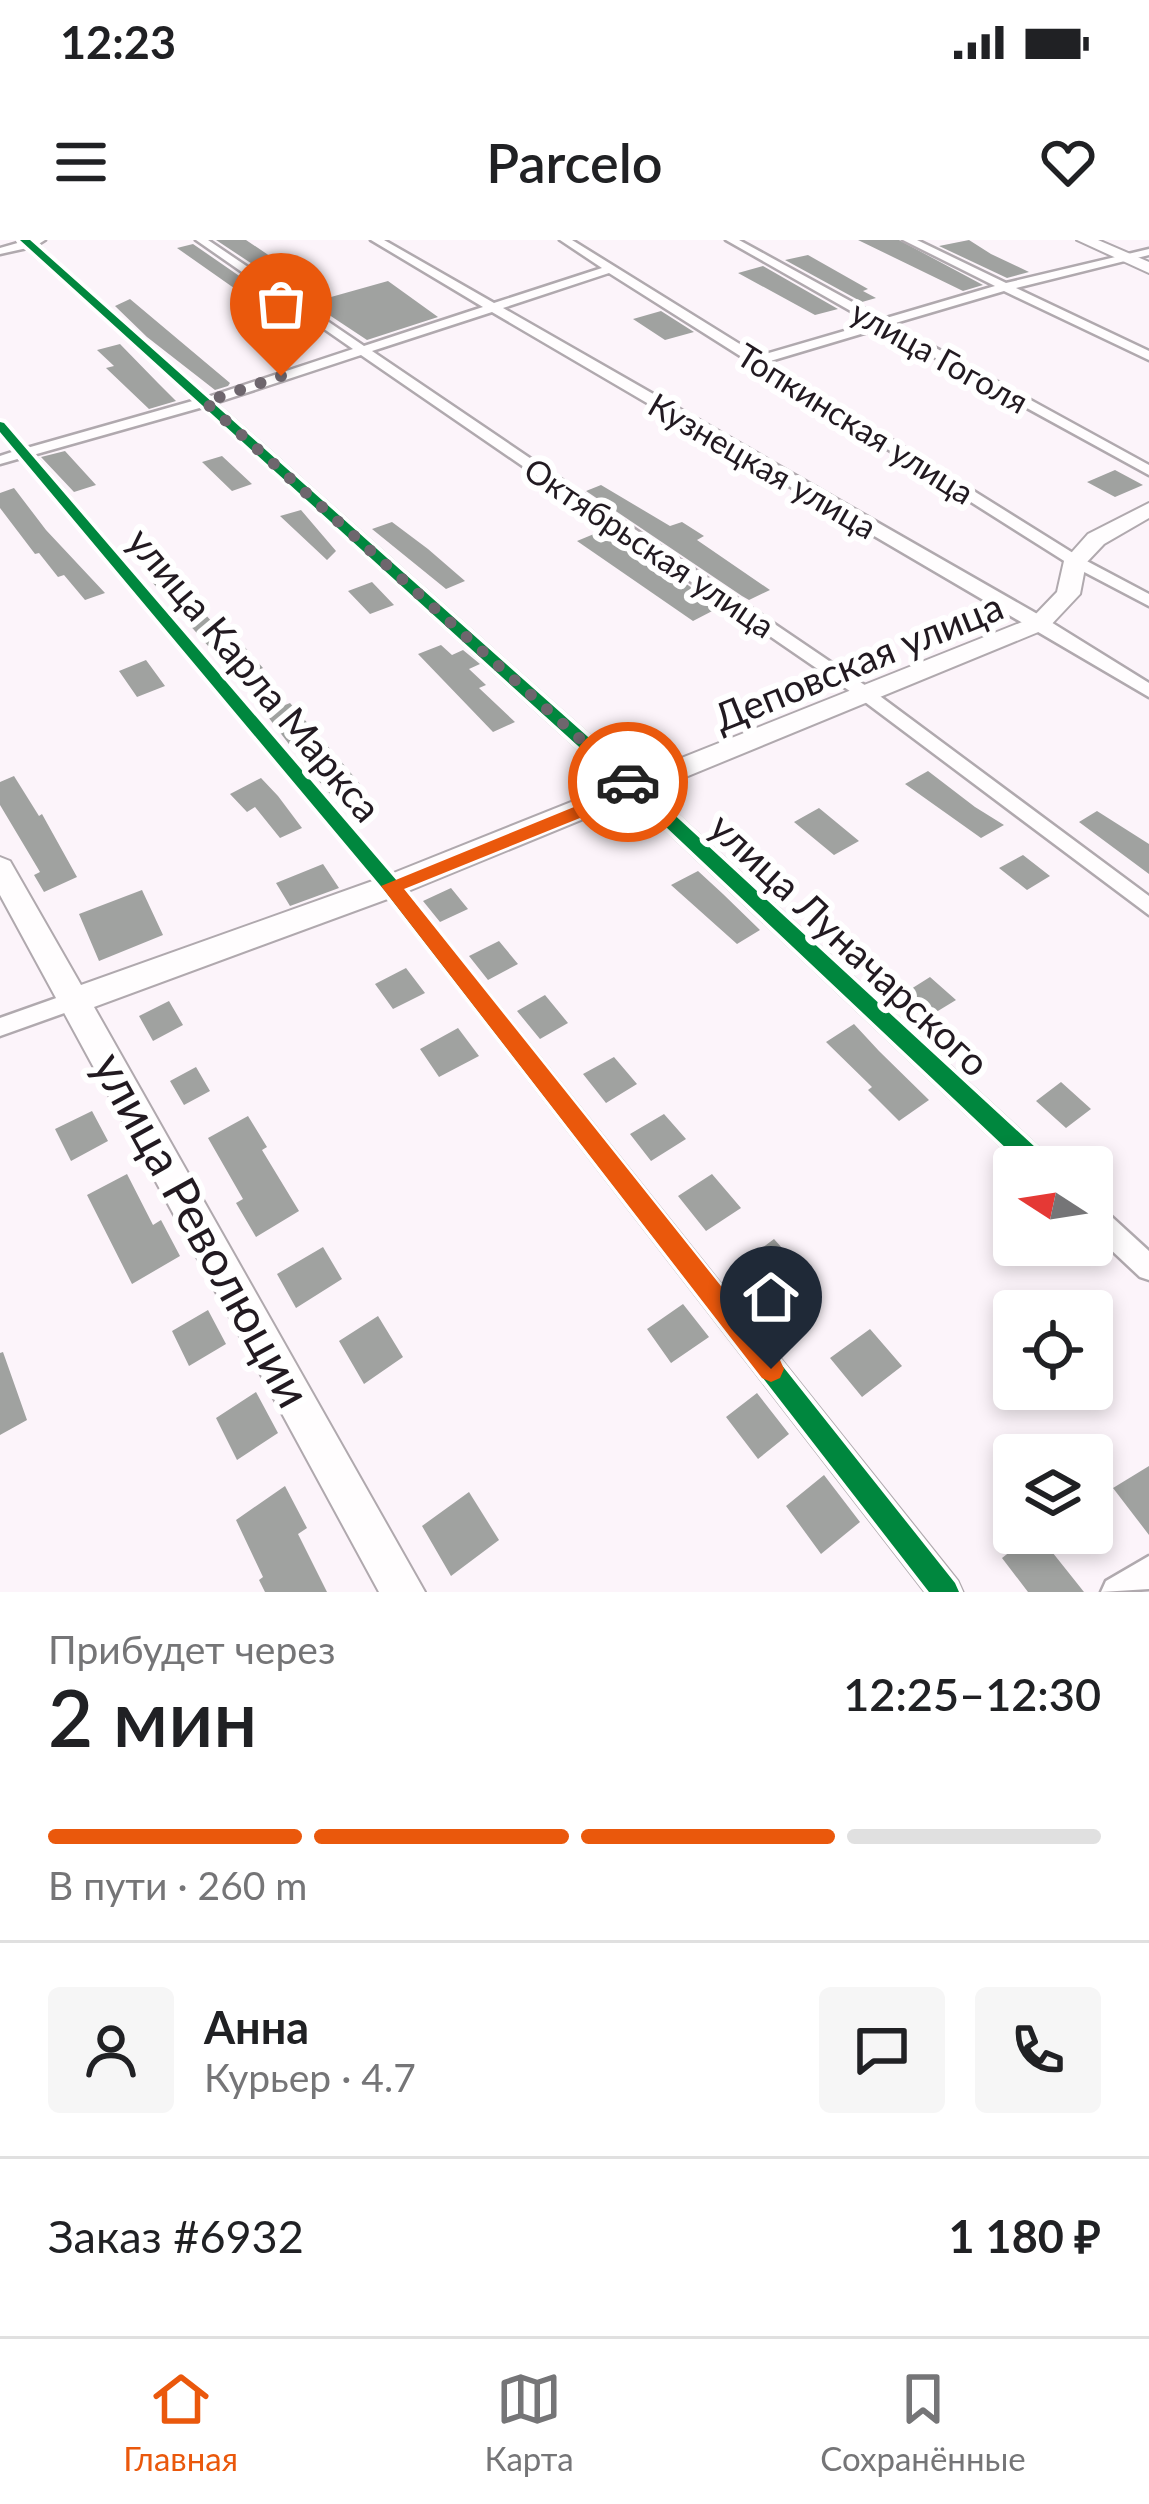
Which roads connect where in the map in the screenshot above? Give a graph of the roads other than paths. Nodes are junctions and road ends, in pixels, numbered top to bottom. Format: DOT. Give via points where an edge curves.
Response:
graph roads {
  1 [pos="200,240"];
  2 [pos="376,240"];
  3 [pos="565,240"];
  4 [pos="731,240"];
  5 [pos="908,240"];
  6 [pos="1085,240"];
  7 [pos="33,241"];
  8 [pos="0,250"];
  9 [pos="1149,252"];
  10 [pos="1125,258"];
  11 [pos="613,268"];
  12 [pos="1149,268"];
  13 [pos="1004,287"];
  14 [pos="490,305"];
  15 [pos="879,323"];
  16 [pos="358,350"];
  17 [pos="1149,356"];
  18 [pos="757,361"];
  19 [pos="205,402"];
  20 [pos="0,425"];
  21 [pos="25,452"];
  22 [pos="0,460"];
  23 [pos="1149,471"];
  24 [pos="1149,509"];
  25 [pos="1076,561"];
  26 [pos="1149,601"];
  27 [pos="1040,623"];
  28 [pos="862,692"];
  29 [pos="1149,692"];
  30 [pos="636,789"];
  31 [pos="0,868"];
  32 [pos="391,886"];
  33 [pos="1149,908"];
  34 [pos="76,1000"];
  35 [pos="0,1028"];
  36 [pos="1018,1146"];
  37 [pos="1113,1235"];
  38 [pos="1149,1268"];
  39 [pos="1149,1571"];
  40 [pos="403,1592"];
  41 [pos="946,1592"];
  42 [pos="1118,1592"];
  1 -- 16 [label="street, Октябрьская улица"];
  2 -- 14 [label="street, Кузнецкая улица"];
  3 -- 11 [label="street, Топкинская улица"];
  4 -- 15 [label="street, улица Гоголя"];
  5 -- 13 [label="street"];
  6 -- 10 [label="street"];
  7 -- 8 [label="street"];
  7 -- 19 [label="street, улица Луначарского"];
  9 -- 10 [label="street"];
  10 -- 12 [label="street"];
  10 -- 13 [label="street"];
  11 -- 14 [label="street"];
  11 -- 18 [label="street, Топкинская улица"];
  13 -- 15 [label="street"];
  13 -- 17 [label="street"];
  14 -- 16 [label="street"];
  14 -- 27 [label="street, Кузнецкая улица"];
  15 -- 18 [label="street"];
  15 -- 23 [label="street, улица Гоголя"];
  16 -- 19 [label="street"];
  16 -- 28 [label="street, Октябрьская улица"];
  18 -- 25 [label="street, Топкинская улица"];
  19 -- 21 [label="street"];
  19 -- 30 [label="street, улица Луначарского"];
  20 -- 21 [label="street, улица Карла Маркса"];
  21 -- 22 [label="street"];
  21 -- 32 [label="street, улица Карла Маркса"];
  24 -- 25 [label="street, Деповская улица" via="1096,539"];
  25 -- 26 [label="street, Топкинская улица"];
  25 -- 27 [label="street, Деповская улица" via="1068,594"];
  27 -- 28 [label="street, Деповская улица"];
  27 -- 29 [label="street, Кузнецкая улица"];
  28 -- 30 [label="street, Деповская улица"];
  28 -- 33 [label="street, Октябрьская улица"];
  30 -- 32 [label="street, Деповская улица"];
  30 -- 36 [label="street, улица Луначарского"];
  31 -- 34 [label="street, улица Революции"];
  32 -- 34 [label="street, Деповская улица"];
  32 -- 41 [label="street, улица Карла Маркса"];
  34 -- 35 [label="street, Деповская улица"];
  34 -- 40 [label="street, улица Революции"];
  37 -- 38 [label="street"];
  39 -- 42 [label="street"];
}
